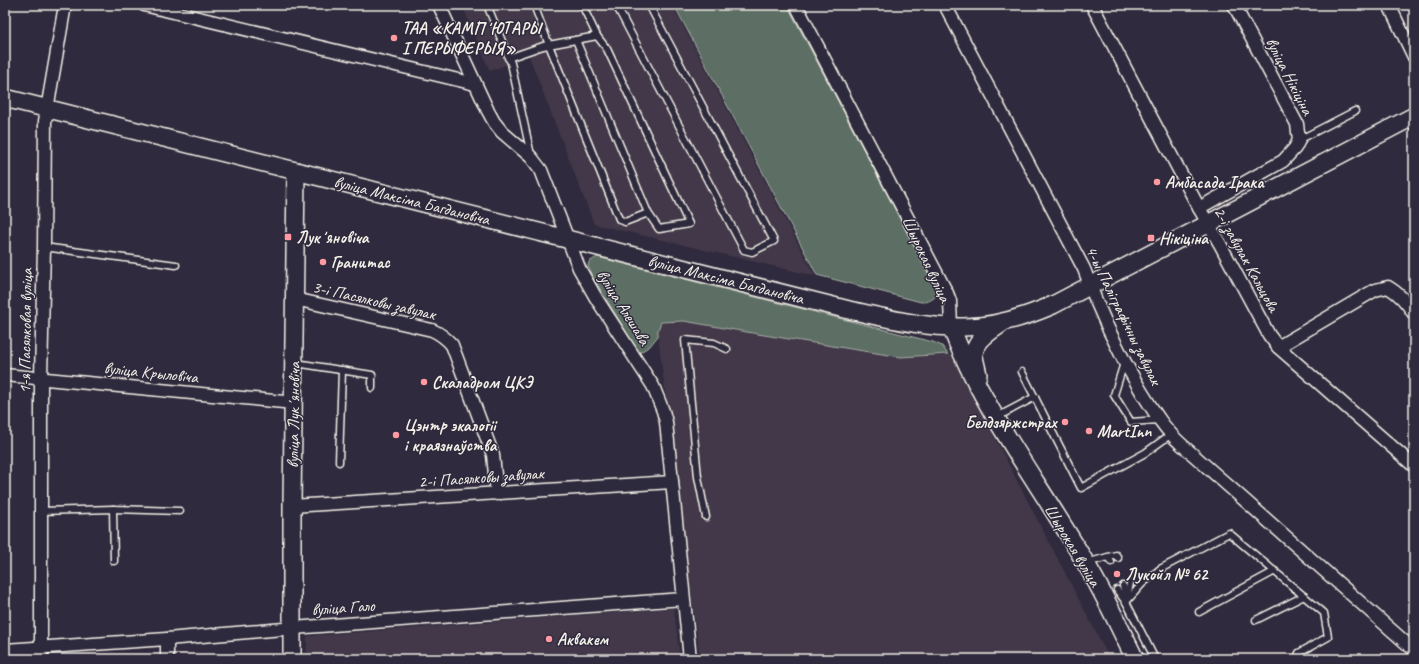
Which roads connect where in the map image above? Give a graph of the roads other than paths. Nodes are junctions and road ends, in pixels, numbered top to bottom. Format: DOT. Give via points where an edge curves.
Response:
graph roads {
  1 [pos="65,5"];
  2 [pos="144,5"];
  3 [pos="439,5"];
  4 [pos="488,5"];
  5 [pos="534,5"];
  6 [pos="582,5"];
  7 [pos="616,5"];
  8 [pos="649,5"];
  9 [pos="796,5"];
  10 [pos="945,5"];
  11 [pos="1092,5"];
  12 [pos="1234,5"];
  13 [pos="1389,5"];
  14 [pos="597,36"];
  15 [pos="576,40"];
  16 [pos="549,45"];
  17 [pos="1414,57"];
  18 [pos="508,58"];
  19 [pos="475,84"];
  20 [pos="5,98"];
  21 [pos="47,108"];
  22 [pos="1355,111"];
  23 [pos="1414,116"];
  24 [pos="1298,140"];
  25 [pos="531,157"];
  26 [pos="296,171"];
  27 [pos="1199,208"];
  28 [pos="648,213"];
  29 [pos="1209,223"];
  30 [pos="567,239"];
  31 [pos="44,247"];
  32 [pos="176,265"];
  33 [pos="1090,286"];
  34 [pos="295,299"];
  35 [pos="1414,314"];
  36 [pos="1003,323"];
  37 [pos="951,327"];
  38 [pos="1278,347"];
  39 [pos="727,349"];
  40 [pos="294,363"];
  41 [pos="1124,363"];
  42 [pos="342,370"];
  43 [pos="1022,372"];
  44 [pos="5,375"];
  45 [pos="41,378"];
  46 [pos="372,388"];
  47 [pos="982,393"];
  48 [pos="1035,397"];
  49 [pos="294,403"];
  50 [pos="996,418"];
  51 [pos="1159,420"];
  52 [pos="1170,435"];
  53 [pos="339,462"];
  54 [pos="1414,466"];
  55 [pos="672,482"];
  56 [pos="497,494"];
  57 [pos="292,506"];
  58 [pos="113,509"];
  59 [pos="41,511"];
  60 [pos="180,511"];
  61 [pos="706,517"];
  62 [pos="1118,558"];
  63 [pos="114,561"];
  64 [pos="1093,561"];
  65 [pos="1104,566"];
  66 [pos="1275,571"];
  67 [pos="1130,583"];
  68 [pos="1123,586"];
  69 [pos="1117,590"];
  70 [pos="1304,596"];
  71 [pos="683,599"];
  72 [pos="1126,602"];
  73 [pos="1199,612"];
  74 [pos="1256,620"];
  75 [pos="292,628"];
  76 [pos="167,640"];
  77 [pos="5,650"];
  78 [pos="1414,650"];
  79 [pos="42,653"];
  80 [pos="167,659"];
  81 [pos="292,659"];
  82 [pos="690,659"];
  83 [pos="1135,659"];
  84 [pos="1153,659"];
  85 [pos="1297,659"];
  1 -- 21 [label="street, 1-я Пасялковая вуліца"];
  2 -- 19 [label="street"];
  3 -- 19 [label="street, вуліца Алешава"];
  4 -- 18 [label="lane"];
  5 -- 16 [label="lane"];
  6 -- 14 [label="lane"];
  7 -- 8 [label="lane" via="744,250 752,252 774,241"];
  9 -- 37 [label="street, Шырокая вуліца" via="947,293 950,301"];
  10 -- 33 [label="street, 4-ы Паліграфічны завулак" via="1084,269"];
  11 -- 27 [label="street, 2-і завулак Кальцова"];
  12 -- 24 [label="street, вуліца Нікіціна" via="1297,124"];
  13 -- 17 [label="street"];
  14 -- 15 [label="lane"];
  14 -- 28 [label="lane" via="607,49 689,224 659,229"];
  15 -- 16 [label="lane"];
  15 -- 28 [label="lane"];
  16 -- 18 [label="lane"];
  16 -- 28 [label="lane" via="619,219 626,222"];
  18 -- 25 [label="lane"];
  19 -- 25 [label="street, вуліца Алешава" via="498,128"];
  20 -- 21 [label="main road, вуліца Максіма Багдановіча"];
  21 -- 26 [label="main road, вуліца Максіма Багдановіча"];
  21 -- 31 [label="street, 1-я Пасялковая вуліца"];
  22 -- 24 [label="lane"];
  23 -- 29 [label="main road, вуліца Максіма Багдановіча"];
  24 -- 27 [label="street, вуліца Нікіціна" via="1283,161"];
  25 -- 30 [label="street, вуліца Алешава" via="545,176"];
  26 -- 30 [label="main road, вуліца Максіма Багдановіча"];
  26 -- 34 [label="main road, вуліца Лукʼяновіча"];
  27 -- 29 [label="street, 2-і завулак Кальцова"];
  29 -- 33 [label="main road, вуліца Максіма Багдановіча"];
  29 -- 38 [label="street, 2-і завулак Кальцова" via="1269,335"];
  30 -- 37 [label="main road, вуліца Максіма Багдановіча" via="849,310 926,325"];
  30 -- 55 [label="street, вуліца Алешава" via="587,283 648,376 659,398 666,422"];
  31 -- 32 [label="lane"];
  31 -- 45 [label="street, 1-я Пасялковая вуліца"];
  33 -- 36 [label="main road, вуліца Максіма Багдановіча" via="1034,313"];
  33 -- 41 [label="street, 4-ы Паліграфічны завулак"];
  34 -- 40 [label="main road, вуліца Лукʼяновіча"];
  34 -- 56 [label="street, 3-і Пасялковы завулак" via="432,330 447,339 452,345 488,438 493,456"];
  35 -- 38 [label="street" via="1399,293 1388,287 1375,290"];
  36 -- 37 [label="main road, вуліца Максіма Багдановіча" via="966,328"];
  36 -- 47 [label="main road" via="976,346 974,355"];
  37 -- 47 [label="main road, Шырокая вуліца" via="959,349"];
  38 -- 54 [label="street, 2-і завулак Кальцова"];
  39 -- 61 [label="lane" via="714,343 685,340 698,477"];
  40 -- 42 [label="lane"];
  40 -- 49 [label="main road, вуліца Лукʼяновіча"];
  41 -- 51 [label="street, 4-ы Паліграфічны завулак"];
  41 -- 51 [label="lane" via="1114,395 1131,422"];
  42 -- 46 [label="lane" via="372,375"];
  42 -- 53 [label="lane"];
  43 -- 48 [label="lane"];
  44 -- 45 [label="street, вуліца Крыловіча"];
  45 -- 49 [label="street, вуліца Крыловіча"];
  45 -- 59 [label="street, 1-я Пасялковая вуліца"];
  47 -- 50 [label="main road, Шырокая вуліца"];
  48 -- 50 [label="lane"];
  48 -- 52 [label="lane" via="1081,488 1145,453"];
  49 -- 57 [label="main road, вуліца Лукʼяновіча"];
  50 -- 64 [label="main road, Шырокая вуліца"];
  51 -- 52 [label="street, 4-ы Паліграфічны завулак"];
  52 -- 78 [label="street, 4-ы Паліграфічны завулак"];
  55 -- 56 [label="street, 2-і Пасялковы завулак"];
  55 -- 71 [label="street, вуліца Алешава"];
  56 -- 57 [label="street, 2-і Пасялковы завулак"];
  57 -- 75 [label="main road, вуліца Лукʼяновіча"];
  58 -- 59 [label="lane"];
  58 -- 60 [label="lane"];
  58 -- 63 [label="lane"];
  59 -- 79 [label="street, 1-я Пасялковая вуліца"];
  62 -- 64 [label="lane" via="1116,555 1109,559"];
  64 -- 65 [label="lane"];
  64 -- 83 [label="main road, Шырокая вуліца"];
  66 -- 70 [label="lane"];
  66 -- 72 [label="lane" via="1229,533 1160,569"];
  66 -- 73 [label="lane"];
  67 -- 72 [label="lane"];
  68 -- 72 [label="lane"];
  69 -- 72 [label="lane"];
  70 -- 74 [label="lane"];
  70 -- 85 [label="lane" via="1324,613 1328,637 1299,653"];
  71 -- 75 [label="street, вуліца Гало"];
  71 -- 82 [label="street, вуліца Алешава"];
  72 -- 84 [label="lane"];
  75 -- 76 [label="street, вуліца Гало"];
  75 -- 81 [label="main road, вуліца Лукʼяновіча"];
  76 -- 79 [label="street, вуліца Гало"];
  76 -- 80 [label="street"];
  77 -- 79 [label="street, вуліца Гало"];
}
